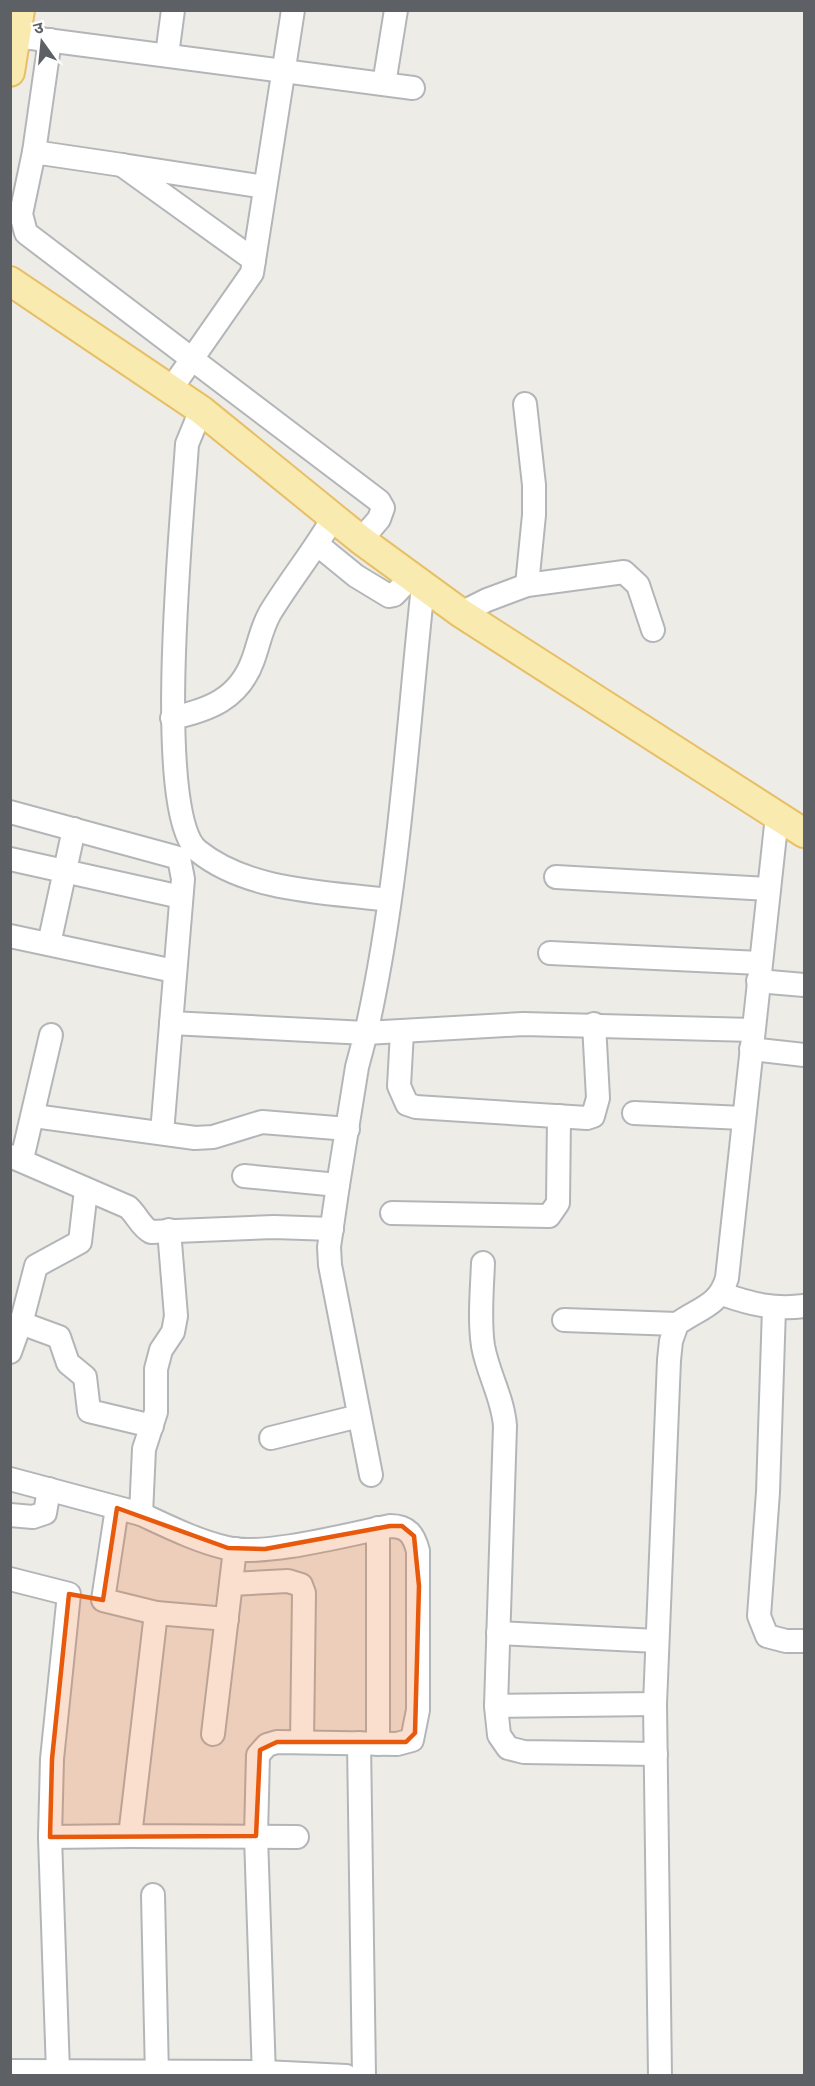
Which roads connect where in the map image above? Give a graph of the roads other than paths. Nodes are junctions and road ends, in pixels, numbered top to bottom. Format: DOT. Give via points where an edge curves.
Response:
graph roads {
  1 [pos="173,10"];
  2 [pos="294,10"];
  3 [pos="396,10"];
  4 [pos="17,17"];
  5 [pos="50,40"];
  6 [pos="167,55"];
  7 [pos="283,71"];
  8 [pos="10,72"];
  9 [pos="384,84"];
  10 [pos="413,88"];
  11 [pos="34,152"];
  12 [pos="122,165"];
  13 [pos="265,187"];
  14 [pos="254,260"];
  15 [pos="10,281"];
  16 [pos="189,359"];
  17 [pos="171,388"];
  18 [pos="525,404"];
  19 [pos="201,410"];
  20 [pos="333,518"];
  21 [pos="318,545"];
  22 [pos="370,546"];
  23 [pos="356,576"];
  24 [pos="417,581"];
  25 [pos="527,585"];
  26 [pos="462,614"];
  27 [pos="653,630"];
  28 [pos="172,718"];
  29 [pos="10,812"];
  30 [pos="777,816"];
  31 [pos="74,829"];
  32 [pos="804,833"];
  33 [pos="10,859"];
  34 [pos="65,871"];
  35 [pos="556,877"];
  36 [pos="769,889"];
  37 [pos="181,897"];
  38 [pos="389,900"];
  39 [pos="10,936"];
  40 [pos="49,944"];
  41 [pos="550,953"];
  42 [pos="174,970"];
  43 [pos="759,972"];
  44 [pos="804,985"];
  45 [pos="171,1023"];
  46 [pos="594,1024"];
  47 [pos="402,1032"];
  48 [pos="366,1034"];
  49 [pos="51,1035"];
  50 [pos="752,1039"];
  51 [pos="804,1055"];
  52 [pos="634,1113"];
  53 [pos="34,1116"];
  54 [pos="560,1116"];
  55 [pos="743,1118"];
  56 [pos="348,1129"];
  57 [pos="162,1133"];
  58 [pos="16,1158"];
  59 [pos="244,1176"];
  60 [pos="338,1185"];
  61 [pos="86,1190"];
  62 [pos="392,1214"];
  63 [pos="332,1229"];
  64 [pos="169,1230"];
  65 [pos="483,1263"];
  66 [pos="722,1294"];
  67 [pos="804,1306"];
  68 [pos="774,1308"];
  69 [pos="564,1320"];
  70 [pos="21,1323"];
  71 [pos="677,1324"];
  72 [pos="10,1352"];
  73 [pos="359,1416"];
  74 [pos="152,1426"];
  75 [pos="271,1438"];
  76 [pos="371,1475"];
  77 [pos="10,1479"];
  78 [pos="50,1489"];
  79 [pos="117,1508"];
  80 [pos="141,1514"];
  81 [pos="10,1515"];
  82 [pos="378,1528"];
  83 [pos="235,1549"];
  84 [pos="10,1579"];
  85 [pos="231,1584"];
  86 [pos="69,1594"];
  87 [pos="103,1600"];
  88 [pos="156,1613"];
  89 [pos="227,1619"];
  90 [pos="498,1633"];
  91 [pos="657,1641"];
  92 [pos="804,1641"];
  93 [pos="655,1704"];
  94 [pos="496,1706"];
  95 [pos="213,1734"];
  96 [pos="302,1743"];
  97 [pos="369,1744"];
  98 [pos="656,1754"];
  99 [pos="130,1836"];
  100 [pos="256,1836"];
  101 [pos="50,1837"];
  102 [pos="297,1837"];
  103 [pos="153,1894"];
  104 [pos="10,2071"];
  105 [pos="58,2072"];
  106 [pos="157,2074"];
  107 [pos="264,2074"];
  108 [pos="346,2076"];
  109 [pos="364,2076"];
  110 [pos="660,2076"];
  1 -- 6 [label="street"];
  2 -- 7 [label="street"];
  3 -- 9 [label="street"];
  4 -- 5 [label="street"];
  4 -- 8 [label="main road"];
  5 -- 6 [label="street"];
  5 -- 11 [label="street"];
  6 -- 7 [label="street"];
  7 -- 9 [label="street"];
  7 -- 13 [label="street"];
  9 -- 10 [label="street"];
  11 -- 12 [label="street"];
  11 -- 16 [label="street" via="21,214 26,233"];
  12 -- 13 [label="street"];
  12 -- 14 [label="street"];
  13 -- 14 [label="street"];
  14 -- 16 [label="street" via="252,273"];
  15 -- 17 [label="main road"];
  16 -- 17 [label="street"];
  16 -- 22 [label="street" via="379,501 382,508"];
  17 -- 19 [label="main road"];
  18 -- 25 [label="street" via="534,515"];
  19 -- 20 [label="main road"];
  19 -- 28 [label="street" via="187,444"];
  20 -- 21 [label="street"];
  20 -- 22 [label="main road"];
  21 -- 23 [label="street"];
  21 -- 28 [label="street" via="271,612 247,676 217,705"];
  22 -- 23 [label="street"];
  22 -- 24 [label="main road"];
  23 -- 24 [label="street" via="389,596"];
  24 -- 26 [label="main road"];
  24 -- 38 [label="street"];
  25 -- 26 [label="street"];
  25 -- 27 [label="street" via="624,572 638,585"];
  26 -- 30 [label="main road"];
  28 -- 38 [label="street" via="183,830 196,850 219,867 275,885"];
  29 -- 31 [label="street"];
  30 -- 32 [label="main road"];
  30 -- 36 [label="street"];
  31 -- 34 [label="street"];
  31 -- 37 [label="street" via="179,858 183,872"];
  33 -- 34 [label="street"];
  34 -- 37 [label="street"];
  34 -- 40 [label="street"];
  35 -- 36 [label="street"];
  36 -- 43 [label="street"];
  37 -- 42 [label="street"];
  38 -- 48 [label="street"];
  39 -- 40 [label="street"];
  40 -- 42 [label="street"];
  41 -- 43 [label="street"];
  42 -- 45 [label="street"];
  43 -- 44 [label="street"];
  43 -- 50 [label="street"];
  45 -- 48 [label="street"];
  45 -- 57 [label="street"];
  46 -- 47 [label="street"];
  46 -- 50 [label="street"];
  46 -- 54 [label="street" via="597,1108 587,1118"];
  47 -- 48 [label="street"];
  47 -- 54 [label="street" via="399,1086 407,1104"];
  48 -- 56 [label="street"];
  49 -- 53 [label="street"];
  50 -- 51 [label="street"];
  50 -- 55 [label="street"];
  52 -- 55 [label="street"];
  53 -- 57 [label="street"];
  53 -- 58 [label="street"];
  54 -- 62 [label="street" via="558,1203 549,1216"];
  55 -- 66 [label="street" via="727,1278"];
  56 -- 57 [label="street" via="262,1122 206,1138"];
  56 -- 60 [label="street"];
  58 -- 61 [label="street"];
  59 -- 60 [label="street"];
  60 -- 63 [label="street"];
  61 -- 64 [label="street" via="128,1207 144,1229"];
  61 -- 70 [label="street" via="80,1242 36,1266"];
  63 -- 64 [label="street"];
  63 -- 73 [label="street" via="330,1265"];
  64 -- 74 [label="street" via="176,1316 156,1369 156,1412"];
  65 -- 90 [label="street" via="483,1347 504,1405 506,1426"];
  66 -- 68 [label="street"];
  66 -- 71 [label="street"];
  67 -- 68 [label="street"];
  68 -- 92 [label="street" via="759,1616 767,1636"];
  69 -- 71 [label="street"];
  70 -- 72 [label="street"];
  70 -- 74 [label="street" via="59,1337 68,1363 85,1377 89,1410"];
  71 -- 91 [label="street" via="669,1360"];
  73 -- 75 [label="street"];
  73 -- 76 [label="street"];
  74 -- 80 [label="street" via="144,1449"];
  77 -- 78 [label="street"];
  78 -- 79 [label="street"];
  78 -- 81 [label="street" via="45,1513"];
  79 -- 80 [label="street"];
  79 -- 87 [label="street"];
  80 -- 83 [label="street" via="185,1534"];
  82 -- 83 [label="street" via="266,1549"];
  82 -- 97 [label="street"];
  82 -- 97 [label="street" via="402,1526 414,1536 418,1551 418,1710 412,1740"];
  83 -- 85 [label="street"];
  84 -- 86 [label="street"];
  85 -- 89 [label="street"];
  85 -- 96 [label="street" via="288,1581 301,1585"];
  86 -- 87 [label="street"];
  86 -- 101 [label="street" via="52,1759"];
  87 -- 88 [label="street"];
  88 -- 89 [label="street"];
  88 -- 99 [label="street"];
  89 -- 95 [label="street"];
  90 -- 91 [label="street"];
  90 -- 94 [label="street"];
  91 -- 93 [label="street"];
  93 -- 94 [label="street"];
  93 -- 98 [label="street"];
  94 -- 98 [label="street" via="499,1735 508,1748 524,1752"];
  96 -- 97 [label="street"];
  96 -- 100 [label="street" via="267,1745 258,1755"];
  97 -- 109 [label="street"];
  98 -- 110 [label="street"];
  99 -- 100 [label="street"];
  99 -- 101 [label="street"];
  100 -- 102 [label="street"];
  100 -- 107 [label="street"];
  101 -- 105 [label="street"];
  103 -- 106 [label="street"];
  104 -- 105 [label="street"];
  105 -- 106 [label="street"];
  106 -- 107 [label="street"];
  107 -- 108 [label="street"];
}
